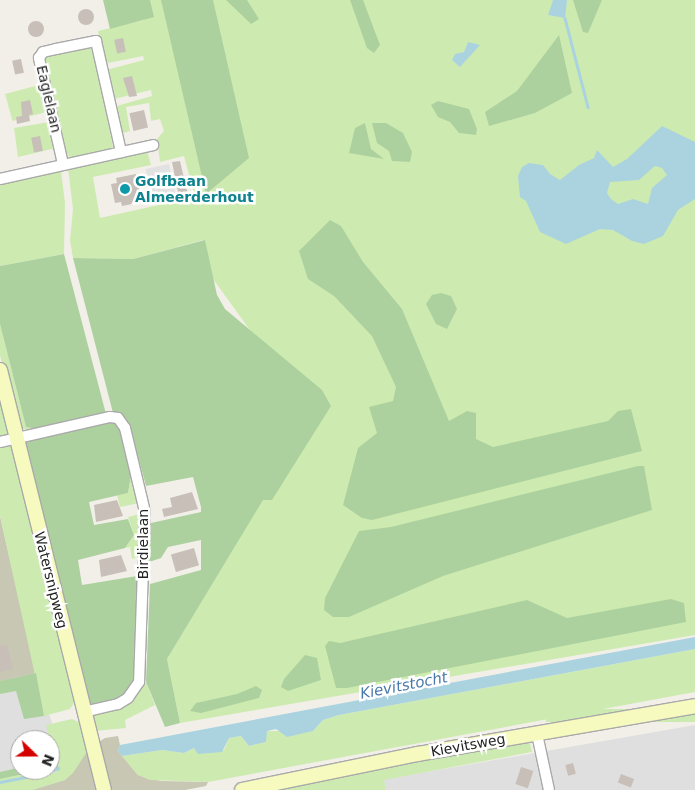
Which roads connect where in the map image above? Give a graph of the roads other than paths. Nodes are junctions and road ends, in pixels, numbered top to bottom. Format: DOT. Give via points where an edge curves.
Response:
graph roads {
  1 [pos="153,145"];
  2 [pos="121,152"];
  3 [pos="63,164"];
  4 [pos="0,179"];
  5 [pos="0,370"];
  6 [pos="17,438"];
  7 [pos="0,442"];
  8 [pos="695,706"];
  9 [pos="84,712"];
  10 [pos="537,734"];
  11 [pos="104,790"];
  12 [pos="242,790"];
  13 [pos="549,790"];
  1 -- 2 [label="street"];
  2 -- 3 [label="street"];
  2 -- 3 [label="street, Eaglelaan" via="96,41 56,49 43,52 40,58"];
  3 -- 4 [label="street"];
  5 -- 6 [label="street, Watersnipweg"];
  6 -- 7 [label="street"];
  6 -- 9 [label="street, Watersnipweg"];
  6 -- 9 [label="street, Birdielaan" via="118,418 125,428 140,488 145,512 139,682 128,698 118,704"];
  8 -- 10 [label="street, Kievitsweg"];
  9 -- 11 [label="street, Watersnipweg"];
  10 -- 12 [label="street, Kievitsweg" via="418,754"];
  10 -- 13 [label="street"];
}
